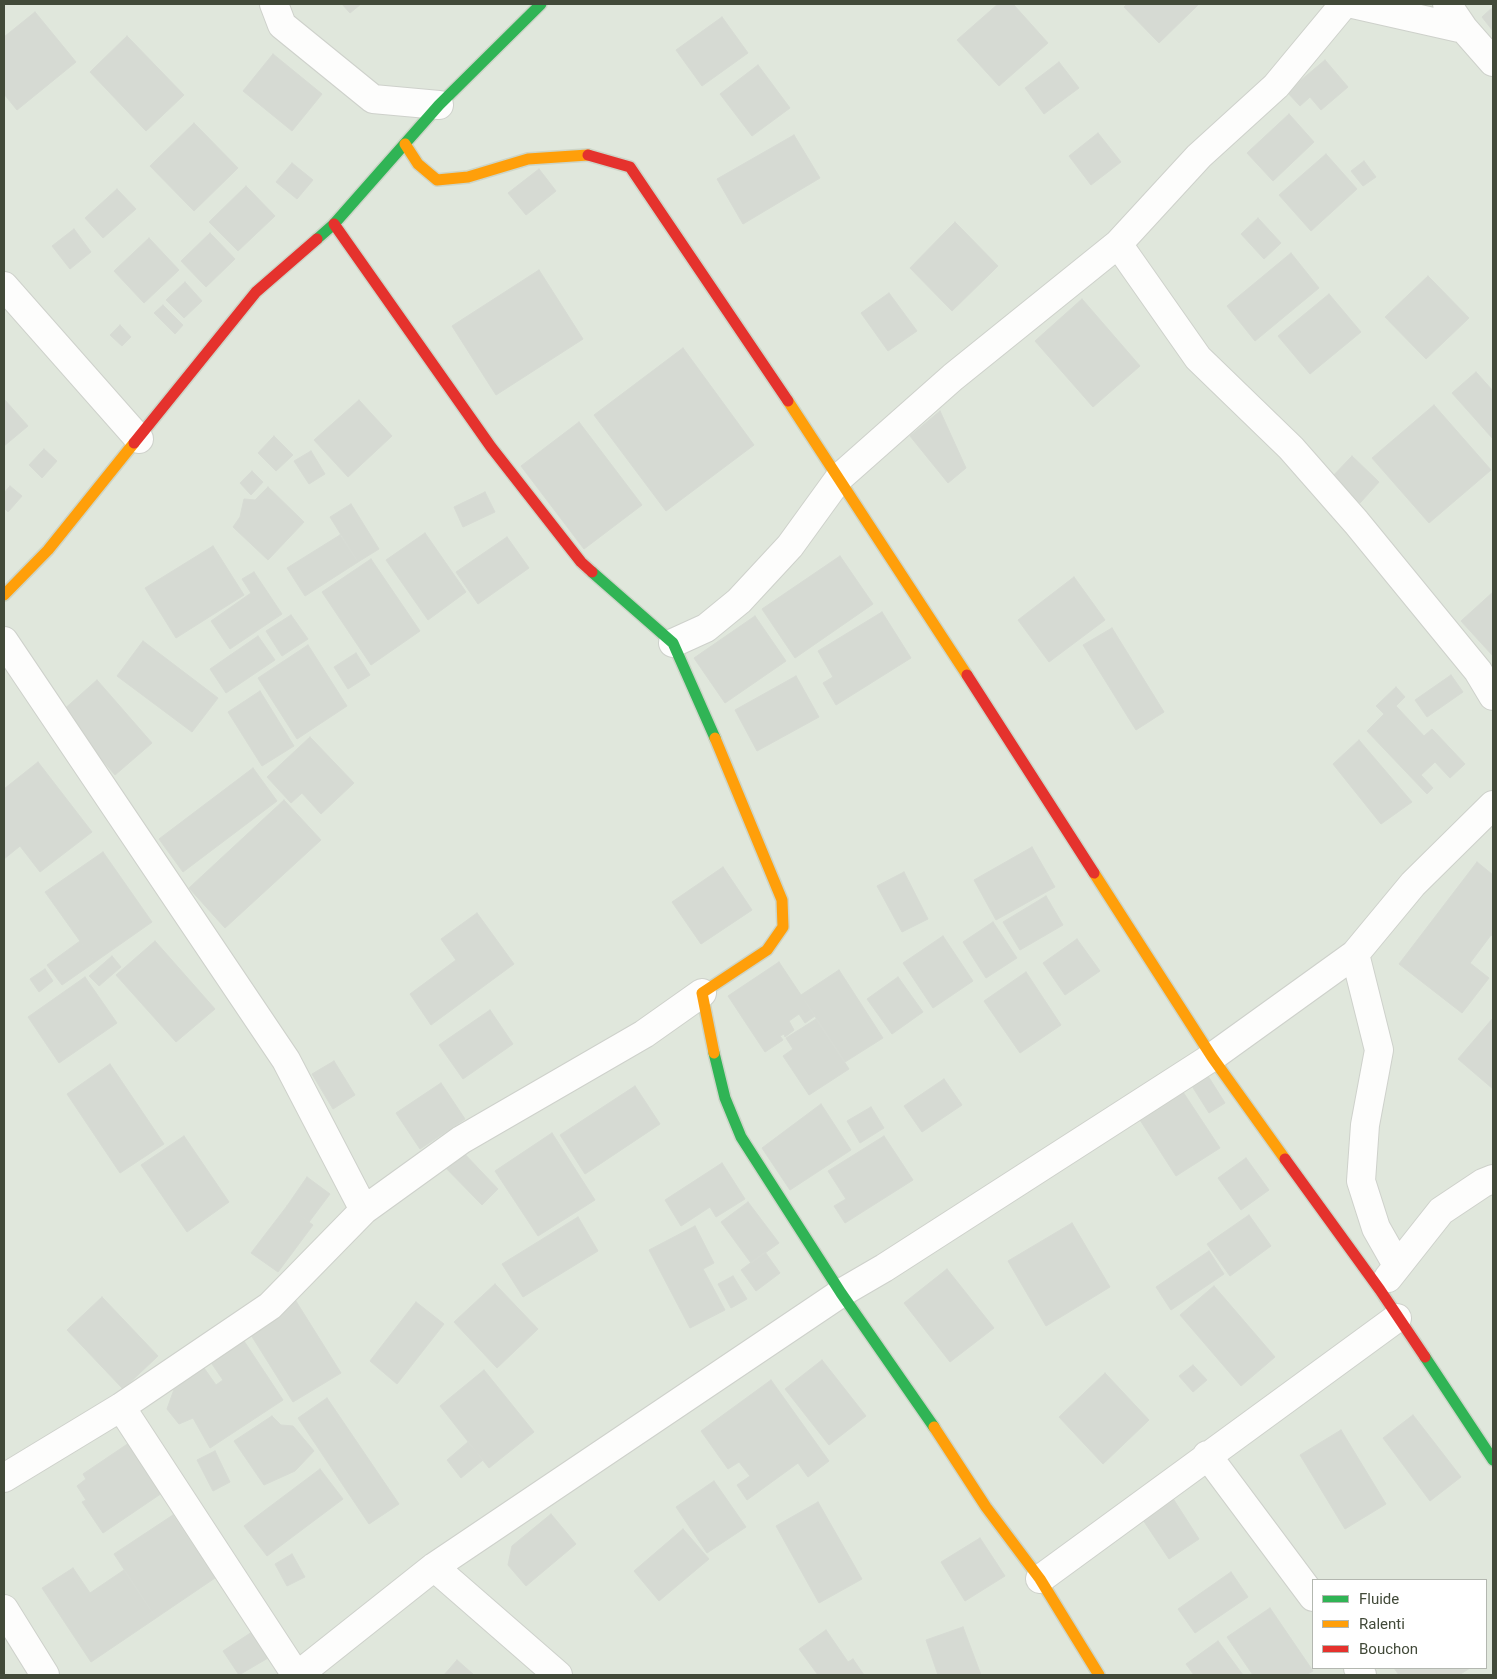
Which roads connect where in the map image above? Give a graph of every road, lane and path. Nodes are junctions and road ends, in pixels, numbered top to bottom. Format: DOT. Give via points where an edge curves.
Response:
graph roads {
  1 [pos="274,4"];
  2 [pos="541,4"];
  3 [pos="1344,4"];
  4 [pos="1354,4"];
  5 [pos="1447,4"];
  6 [pos="1464,29"];
  7 [pos="1493,62"];
  8 [pos="439,106"];
  9 [pos="405,144"];
  10 [pos="334,224"];
  11 [pos="1118,244"];
  12 [pos="8,301"];
  13 [pos="139,439"];
  14 [pos="840,477"];
  15 [pos="4,595"];
  16 [pos="4,641"];
  17 [pos="673,643"];
  18 [pos="1493,696"];
  19 [pos="1489,817"];
  20 [pos="1355,954"];
  21 [pos="702,993"];
  22 [pos="1212,1057"];
  23 [pos="1493,1178"];
  24 [pos="364,1210"];
  25 [pos="1397,1264"];
  26 [pos="1380,1290"];
  27 [pos="841,1293"];
  28 [pos="1397,1318"];
  29 [pos="121,1407"];
  30 [pos="1207,1455"];
  31 [pos="1493,1460"];
  32 [pos="4,1478"];
  33 [pos="434,1567"];
  34 [pos="1040,1578"];
  35 [pos="1312,1596"];
  36 [pos="4,1609"];
  37 [pos="45,1675"];
  38 [pos="297,1675"];
  39 [pos="558,1675"];
  40 [pos="1099,1675"];
  1 -- 8 [label="street" via="282,25 373,99"];
  2 -- 8 [label="street"];
  3 -- 11 [label="street" via="1276,86 1199,156"];
  4 -- 6 [label="street"];
  5 -- 6 [label="street"];
  6 -- 7 [label="street"];
  8 -- 9 [label="street"];
  9 -- 10 [label="street"];
  9 -- 14 [label="street" via="418,164 438,180 468,177 528,159 592,155 630,167"];
  10 -- 13 [label="street" via="256,292"];
  10 -- 17 [label="street" via="491,447 581,562"];
  11 -- 14 [label="street" via="954,377"];
  11 -- 18 [label="street" via="1198,358 1298,455 1478,671"];
  12 -- 13 [label="street"];
  13 -- 15 [label="street" via="48,550"];
  14 -- 17 [label="street" via="790,546 739,601 706,628"];
  14 -- 22 [label="street"];
  16 -- 24 [label="street" via="286,1060"];
  17 -- 21 [label="street" via="782,900 783,927 767,950"];
  19 -- 20 [label="street" via="1413,884"];
  20 -- 22 [label="street"];
  20 -- 25 [label="street" via="1379,1050 1365,1125 1361,1181 1376,1228"];
  21 -- 24 [label="street" via="644,1034 461,1140"];
  21 -- 27 [label="street" via="716,1064 741,1137"];
  22 -- 26 [label="street"];
  22 -- 27 [label="street"];
  23 -- 25 [label="street" via="1441,1211"];
  24 -- 29 [label="street" via="270,1306"];
  25 -- 26 [label="street"];
  26 -- 28 [label="street"];
  27 -- 33 [label="street"];
  27 -- 34 [label="street" via="986,1507"];
  28 -- 30 [label="street"];
  28 -- 31 [label="street"];
  29 -- 32 [label="street"];
  29 -- 38 [label="street"];
  30 -- 34 [label="street"];
  30 -- 35 [label="street"];
  33 -- 38 [label="street"];
  33 -- 39 [label="street"];
  34 -- 40 [label="street"];
  36 -- 37 [label="street"];
}
